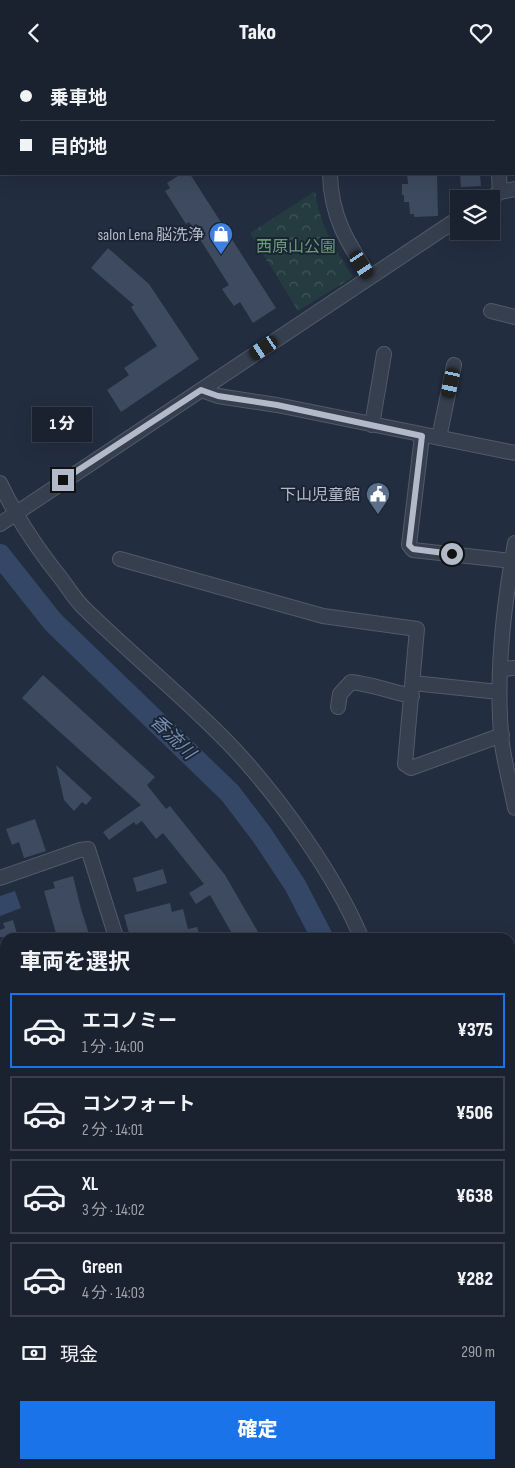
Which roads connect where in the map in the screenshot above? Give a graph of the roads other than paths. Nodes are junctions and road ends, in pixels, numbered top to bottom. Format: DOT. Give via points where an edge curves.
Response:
graph roads {
  1 [pos="330,175"];
  2 [pos="499,175"];
  3 [pos="505,190"];
  4 [pos="450,224"];
  5 [pos="370,277"];
  6 [pos="491,311"];
  7 [pos="515,317"];
  8 [pos="384,354"];
  9 [pos="454,365"];
  10 [pos="201,390"];
  11 [pos="372,425"];
  12 [pos="422,436"];
  13 [pos="439,438"];
  14 [pos="515,453"];
  15 [pos="0,483"];
  16 [pos="9,517"];
  17 [pos="515,543"];
  18 [pos="120,559"];
  19 [pos="512,561"];
  20 [pos="510,616"];
  21 [pos="508,669"];
  22 [pos="413,690"];
  23 [pos="499,692"];
  24 [pos="338,707"];
  25 [pos="506,742"];
  26 [pos="515,808"];
  27 [pos="0,878"];
  28 [pos="115,933"];
  29 [pos="359,933"];
  1 -- 5 [label="street" via="334,212 346,240"];
  2 -- 3 [label="street"];
  4 -- 5 [label="street"];
  5 -- 10 [label="street"];
  6 -- 7 [label="street"];
  8 -- 11 [label="street"];
  9 -- 13 [label="street"];
  10 -- 11 [label="street"];
  10 -- 16 [label="street"];
  11 -- 12 [label="street"];
  12 -- 13 [label="street"];
  12 -- 19 [label="street" via="409,545 413,549"];
  13 -- 14 [label="street"];
  15 -- 16 [label="street"];
  16 -- 29 [label="street" via="85,609 234,750 279,803 323,869"];
  17 -- 19 [label="street"];
  18 -- 22 [label="street" via="322,616 417,629"];
  19 -- 20 [label="street"];
  20 -- 21 [label="street"];
  21 -- 23 [label="street"];
  22 -- 23 [label="street"];
  22 -- 24 [label="street" via="387,691 351,682 340,693"];
  22 -- 25 [label="street" via="405,763 411,768"];
  23 -- 25 [label="street"];
  25 -- 26 [label="street"];
  27 -- 28 [label="street" via="88,849"];
}
